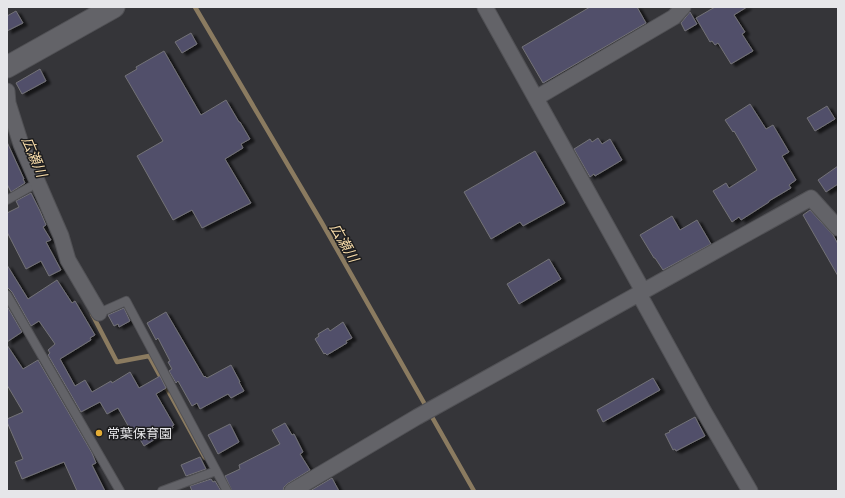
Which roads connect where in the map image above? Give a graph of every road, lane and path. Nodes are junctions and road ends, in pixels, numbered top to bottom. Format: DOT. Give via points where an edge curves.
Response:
graph roads {
  1 [pos="114,7"];
  2 [pos="485,7"];
  3 [pos="683,7"];
  4 [pos="7,67"];
  5 [pos="7,91"];
  6 [pos="536,98"];
  7 [pos="34,185"];
  8 [pos="7,200"];
  9 [pos="838,228"];
  10 [pos="641,292"];
  11 [pos="7,295"];
  12 [pos="99,313"];
  13 [pos="212,472"];
  14 [pos="120,491"];
  15 [pos="162,491"];
  16 [pos="228,491"];
  17 [pos="292,491"];
  18 [pos="750,491"];
  1 -- 4 [label="main road"];
  2 -- 6 [label="street"];
  3 -- 6 [label="street" via="674,17"];
  5 -- 7 [label="street" via="8,103"];
  6 -- 10 [label="street"];
  7 -- 8 [label="lane"];
  7 -- 12 [label="street" via="61,236 68,260"];
  9 -- 10 [label="street" via="811,198"];
  10 -- 17 [label="street" via="417,417"];
  10 -- 18 [label="street" via="703,410"];
  11 -- 14 [label="lane"];
  12 -- 13 [label="lane" via="126,301"];
  13 -- 15 [label="lane"];
  13 -- 16 [label="lane"];
}
